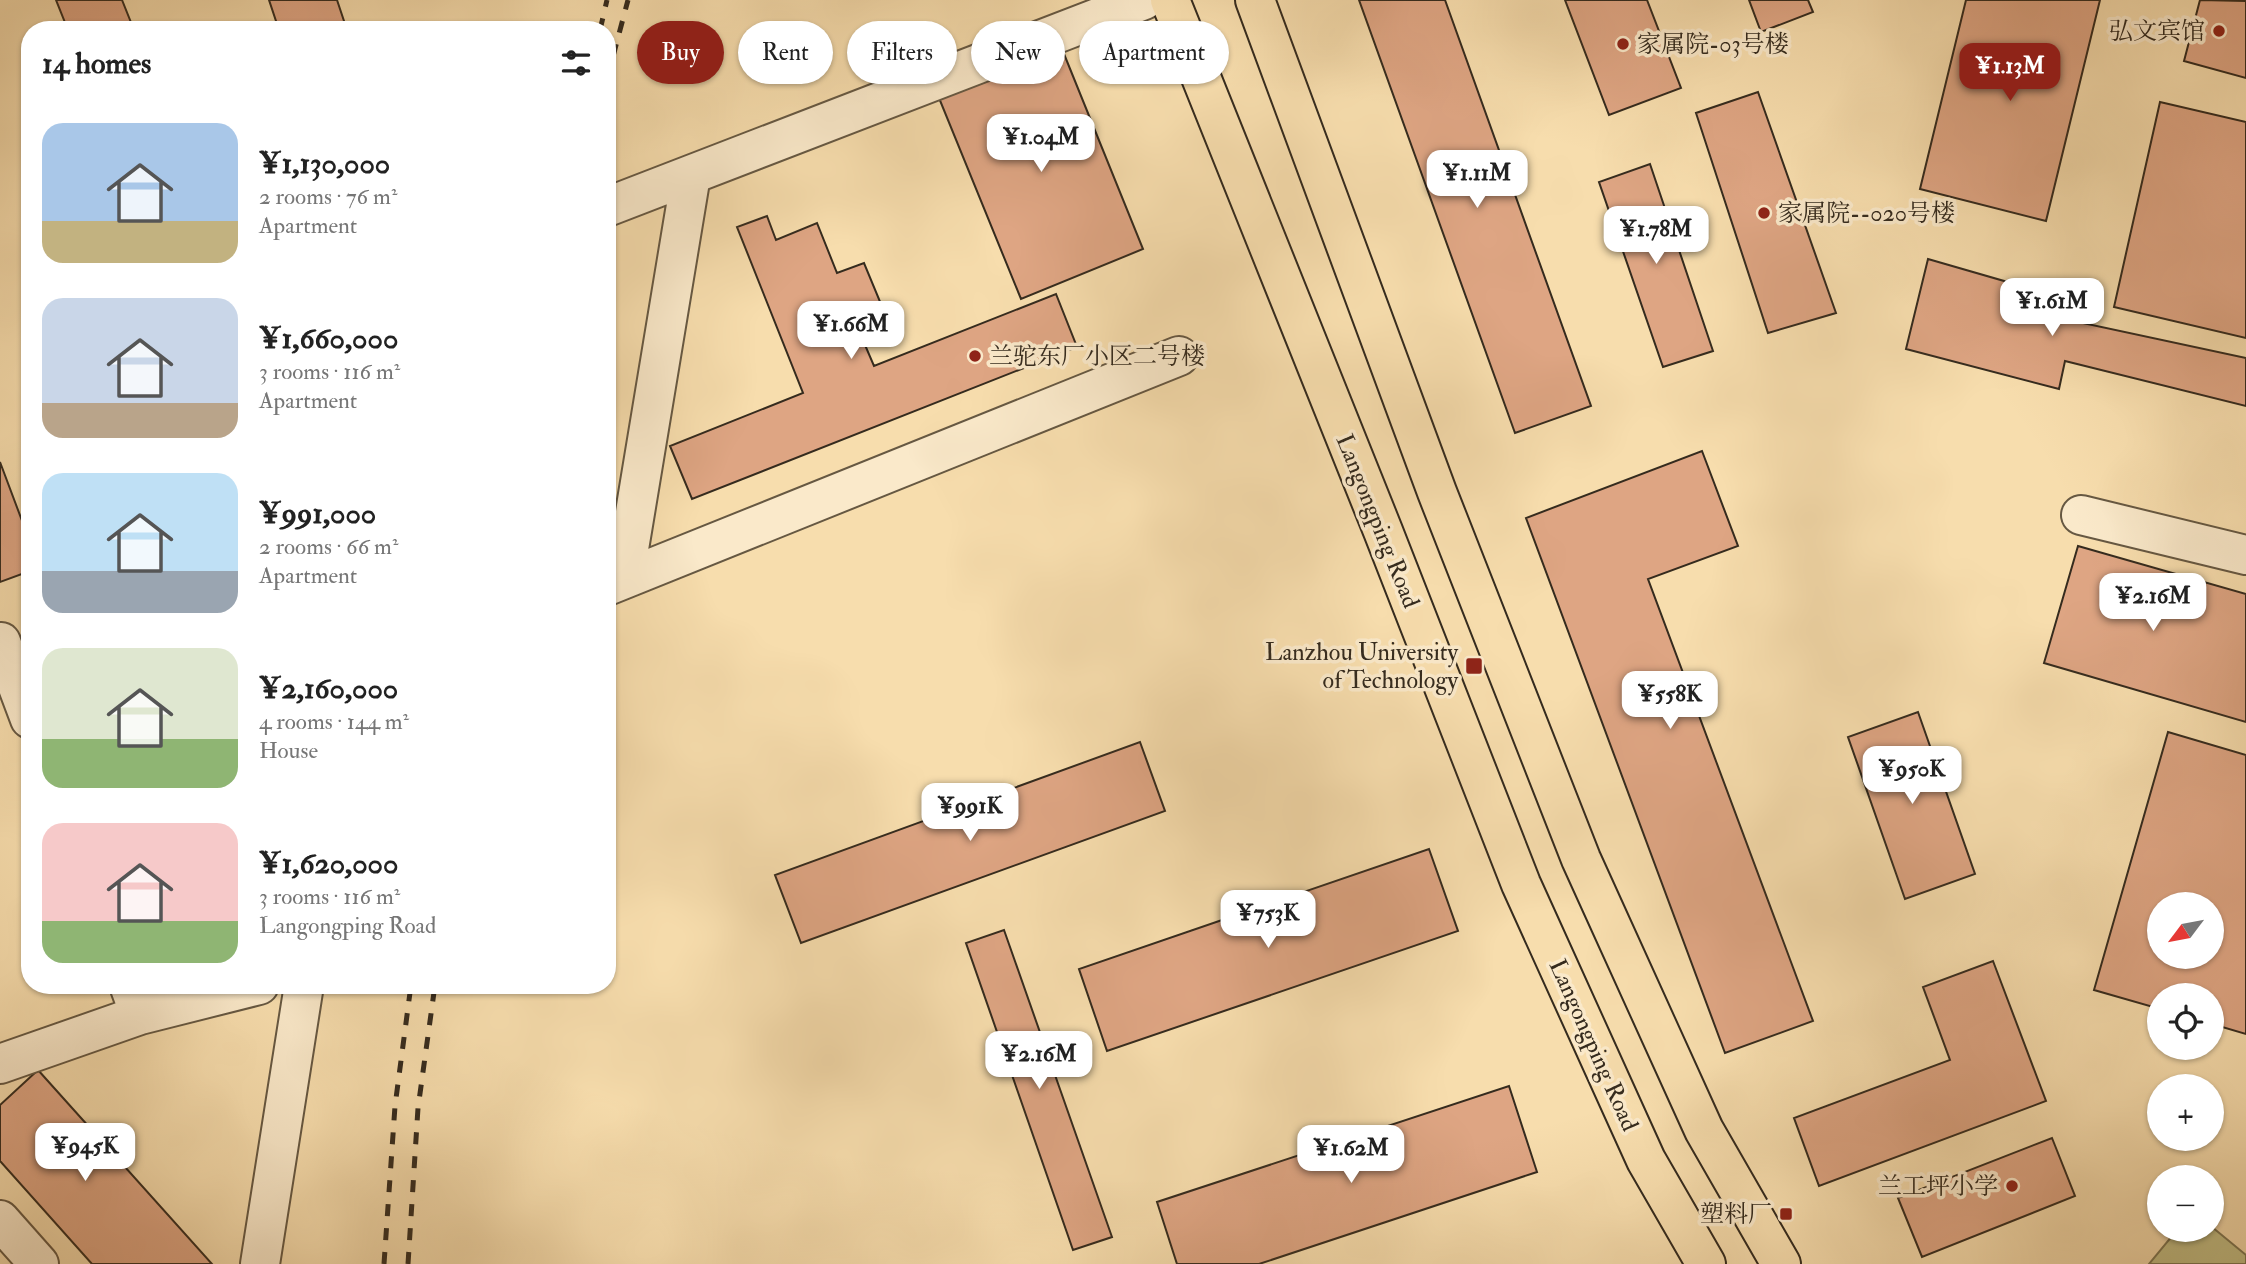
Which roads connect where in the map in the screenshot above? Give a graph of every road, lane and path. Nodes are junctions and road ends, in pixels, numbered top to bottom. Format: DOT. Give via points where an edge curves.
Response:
graph roads {
  1 [pos="1144,0"];
  2 [pos="1170,0"];
  3 [pos="1255,0"];
  4 [pos="691,175"];
  5 [pos="616,204"];
  6 [pos="1179,356"];
  7 [pos="2081,515"];
  8 [pos="2246,555"];
  9 [pos="616,577"];
  10 [pos="616,582"];
  11 [pos="10,640"];
  12 [pos="21,683"];
  13 [pos="184,994"];
  14 [pos="303,994"];
  15 [pos="134,1000"];
  16 [pos="0,1064"];
  17 [pos="0,1220"];
  18 [pos="38,1264"];
  19 [pos="260,1264"];
  20 [pos="1706,1264"];
  21 [pos="1781,1264"];
  1 -- 4 [label="street"];
  2 -- 20 [label="highway, Langongping Road" via="1521,884 1646,1160"];
  3 -- 21 [label="highway" via="1437,492 1581,859 1704,1130"];
  4 -- 5 [label="street"];
  4 -- 9 [label="street"];
  6 -- 10 [label="street"];
  7 -- 8 [label="street"];
  11 -- 12 [label="street"];
  13 -- 15 [label="street"];
  14 -- 19 [label="street"];
  15 -- 16 [label="street"];
  17 -- 18 [label="street"];
}
